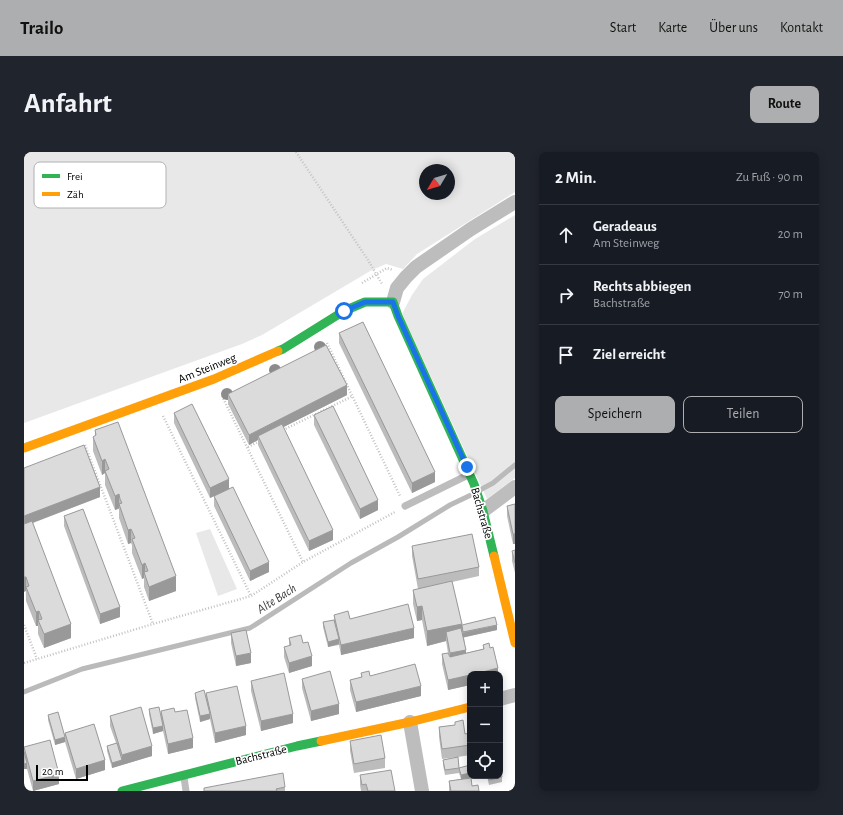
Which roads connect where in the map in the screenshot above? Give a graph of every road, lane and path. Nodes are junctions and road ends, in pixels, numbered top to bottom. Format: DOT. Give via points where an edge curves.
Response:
graph roads {
  1 [pos="296,152"];
  2 [pos="515,202"];
  3 [pos="356,286"];
  4 [pos="393,302"];
  5 [pos="319,327"];
  6 [pos="214,379"];
  7 [pos="353,396"];
  8 [pos="156,401"];
  9 [pos="78,428"];
  10 [pos="283,430"];
  11 [pos="262,440"];
  12 [pos="248,447"];
  13 [pos="24,448"];
  14 [pos="470,474"];
  15 [pos="515,487"];
  16 [pos="405,506"];
  17 [pos="482,507"];
  18 [pos="303,562"];
  19 [pos="250,596"];
  20 [pos="153,624"];
  21 [pos="24,625"];
  22 [pos="515,643"];
  23 [pos="36,659"];
  24 [pos="24,663"];
  25 [pos="515,695"];
  26 [pos="503,698"];
  27 [pos="467,708"];
  28 [pos="410,722"];
  29 [pos="183,775"];
  30 [pos="122,791"];
  31 [pos="186,791"];
  32 [pos="422,791"];
  1 -- 3 [label="path" via="377,274"];
  2 -- 4 [label="street" via="416,267 397,288"];
  4 -- 5 [label="street, Am Steinweg" via="365,302 344,311"];
  4 -- 14 [label="street, Bachstraße"];
  5 -- 6 [label="street, Am Steinweg" via="283,349"];
  5 -- 7 [label="path"];
  6 -- 8 [label="street, Am Steinweg"];
  6 -- 12 [label="path"];
  7 -- 10 [label="path"];
  7 -- 16 [label="path"];
  8 -- 9 [label="street, Am Steinweg"];
  8 -- 19 [label="path"];
  9 -- 13 [label="street, Am Steinweg"];
  9 -- 20 [label="path"];
  11 -- 12 [label="path"];
  12 -- 18 [label="path"];
  14 -- 16 [label="lane"];
  14 -- 17 [label="street, Bachstraße"];
  15 -- 17 [label="street"];
  16 -- 18 [label="path"];
  17 -- 22 [label="street, Bachstraße"];
  18 -- 19 [label="path"];
  19 -- 20 [label="path"];
  20 -- 23 [label="path"];
  21 -- 23 [label="path"];
  23 -- 24 [label="path"];
  25 -- 26 [label="street"];
  27 -- 28 [label="street, Bachstraße"];
  28 -- 29 [label="street, Bachstraße" via="297,746"];
  28 -- 32 [label="street"];
  29 -- 30 [label="street, Bachstraße"];
  29 -- 31 [label="lane"];
}
